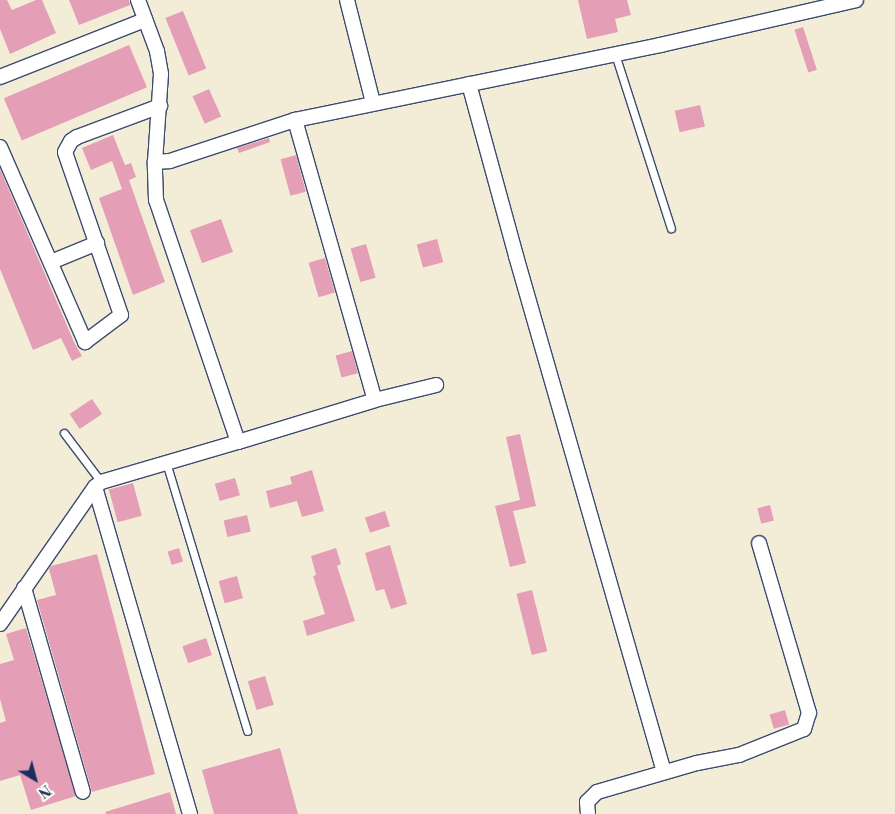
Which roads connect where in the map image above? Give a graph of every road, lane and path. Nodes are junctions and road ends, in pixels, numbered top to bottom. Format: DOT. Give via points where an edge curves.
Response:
graph roads {
  1 [pos="138,0"];
  2 [pos="347,0"];
  3 [pos="856,0"];
  4 [pos="145,20"];
  5 [pos="615,54"];
  6 [pos="0,77"];
  7 [pos="469,84"];
  8 [pos="373,103"];
  9 [pos="160,106"];
  10 [pos="295,120"];
  11 [pos="0,148"];
  12 [pos="155,162"];
  13 [pos="671,228"];
  14 [pos="96,243"];
  15 [pos="50,262"];
  16 [pos="436,385"];
  17 [pos="375,400"];
  18 [pos="64,433"];
  19 [pos="238,442"];
  20 [pos="166,462"];
  21 [pos="98,485"];
  22 [pos="759,543"];
  23 [pos="24,588"];
  24 [pos="0,624"];
  25 [pos="247,731"];
  26 [pos="664,772"];
  27 [pos="83,792"];
  28 [pos="190,814"];
  29 [pos="588,814"];
  1 -- 4 [label="street"];
  2 -- 8 [label="street"];
  3 -- 5 [label="street"];
  4 -- 6 [label="street"];
  4 -- 9 [label="street" via="157,51 161,74"];
  5 -- 7 [label="street"];
  5 -- 13 [label="lane"];
  7 -- 8 [label="street"];
  7 -- 26 [label="street"];
  8 -- 10 [label="street"];
  9 -- 12 [label="street"];
  9 -- 14 [label="street" via="77,137 67,146 65,152"];
  10 -- 12 [label="street" via="170,161"];
  10 -- 17 [label="street"];
  11 -- 15 [label="street"];
  12 -- 19 [label="street" via="156,200"];
  14 -- 15 [label="street"];
  14 -- 15 [label="street" via="121,315 85,342"];
  16 -- 17 [label="street"];
  17 -- 19 [label="street"];
  18 -- 21 [label="lane"];
  19 -- 20 [label="street"];
  20 -- 21 [label="street"];
  20 -- 25 [label="lane"];
  21 -- 23 [label="street"];
  21 -- 28 [label="street"];
  22 -- 26 [label="street" via="809,714 804,729 739,755"];
  23 -- 24 [label="street"];
  23 -- 27 [label="street"];
  26 -- 29 [label="street" via="597,792 587,802"];
}
